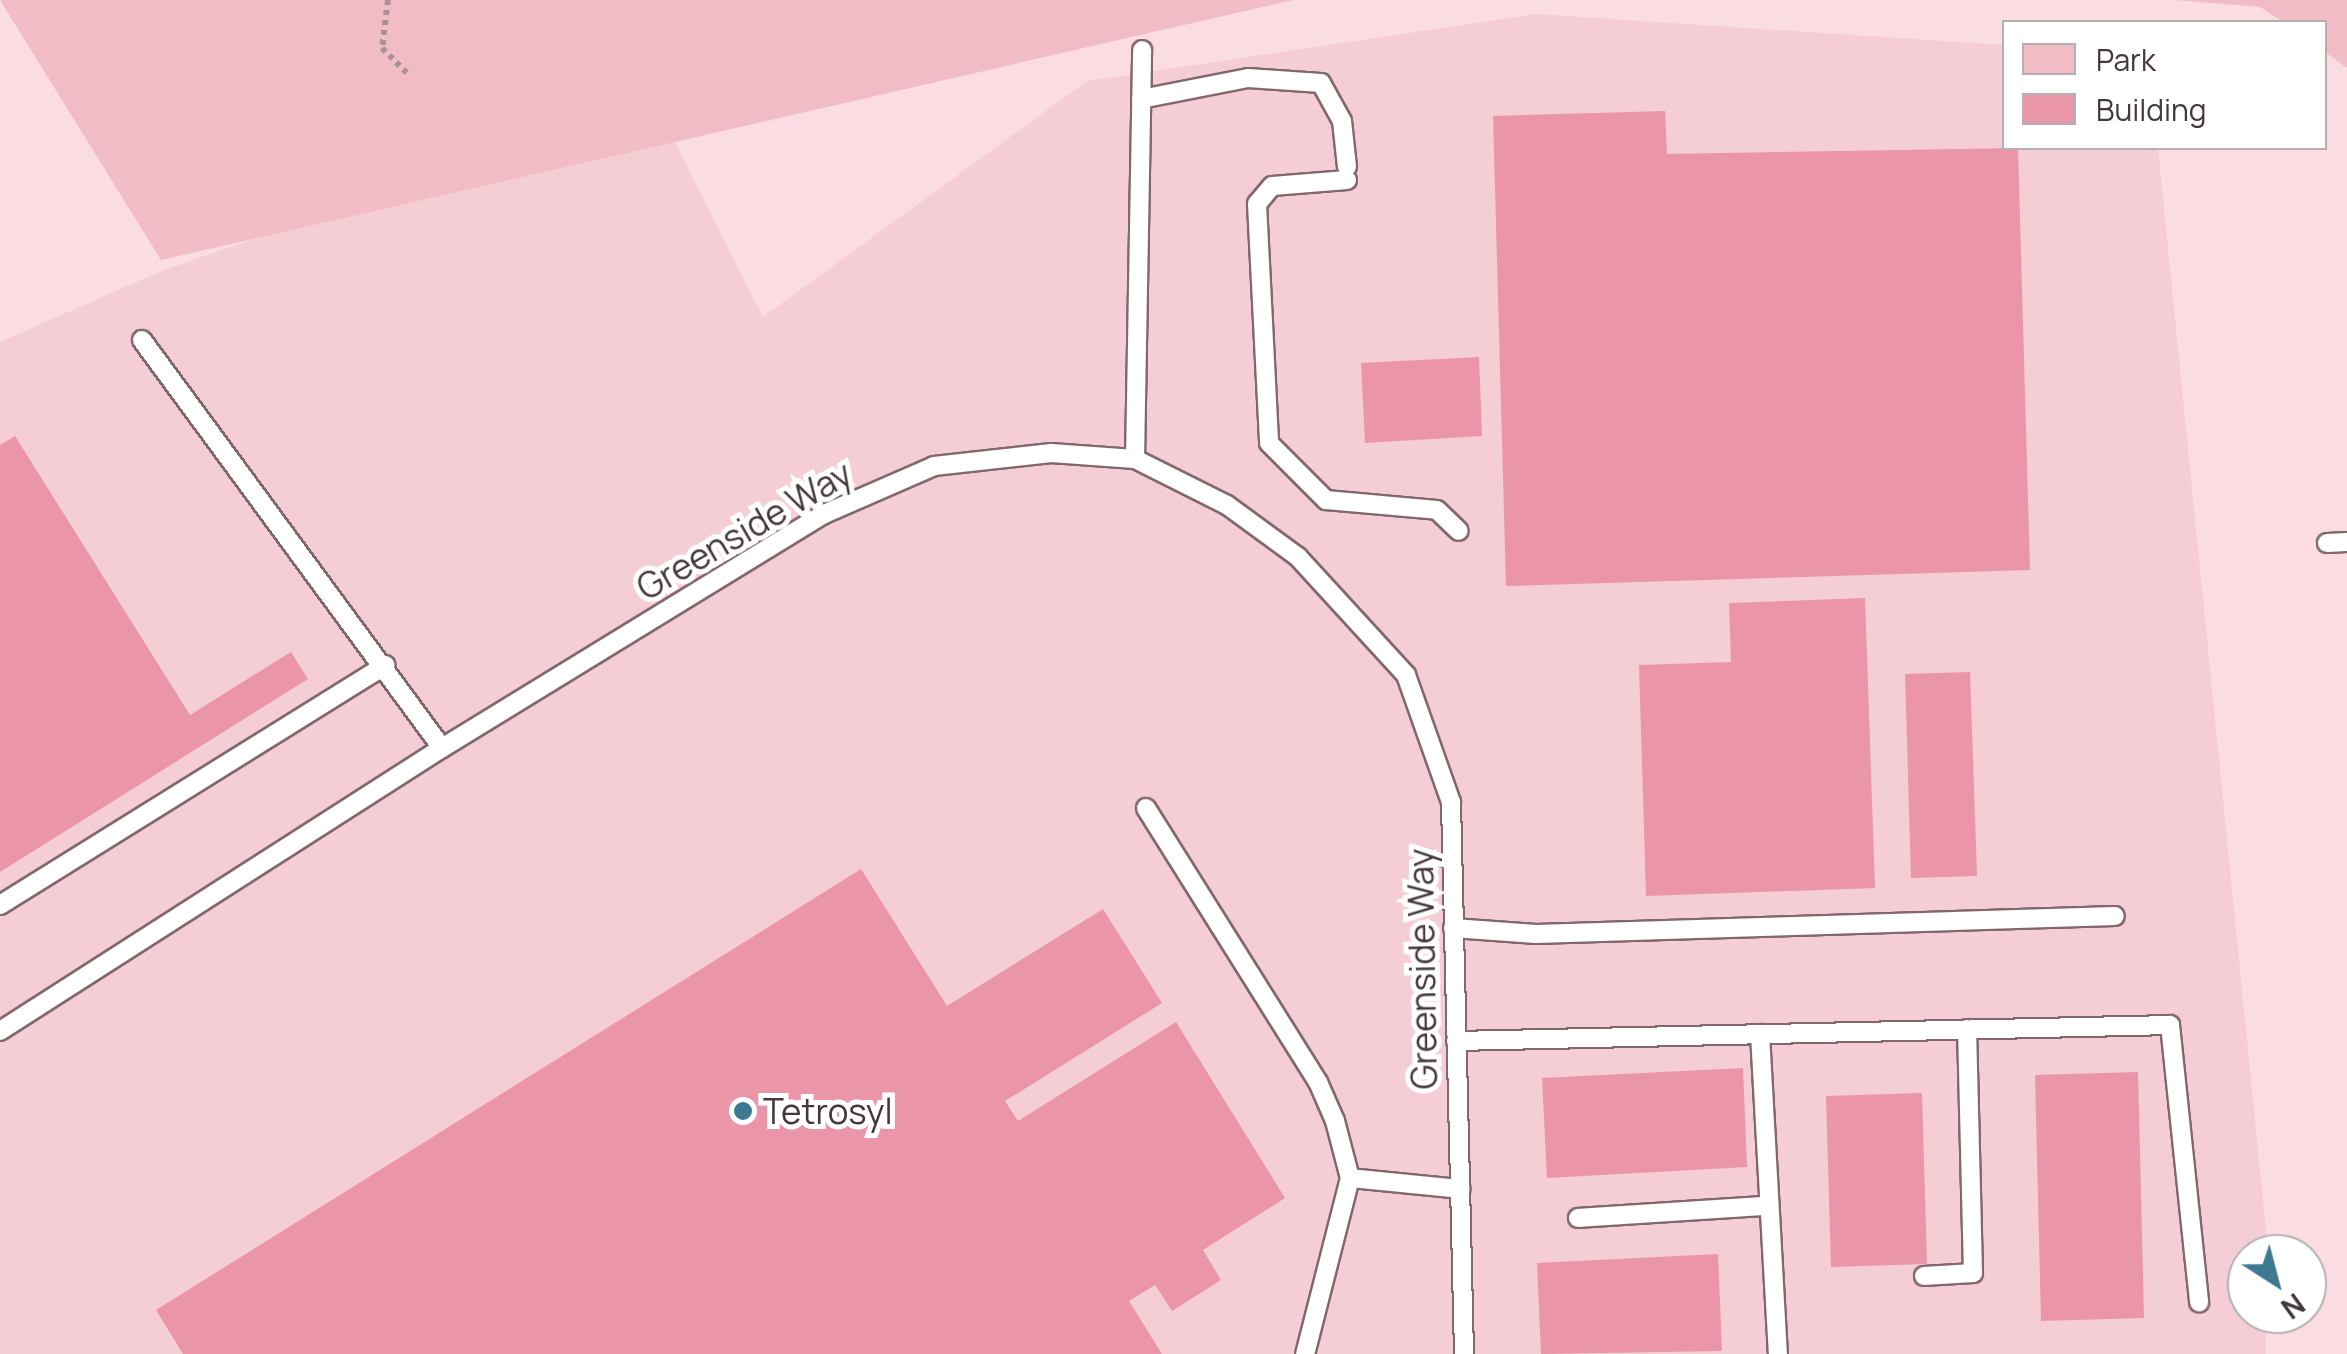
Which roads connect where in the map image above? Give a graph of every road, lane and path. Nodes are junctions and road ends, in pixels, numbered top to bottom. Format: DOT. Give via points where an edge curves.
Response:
graph roads {
  1 [pos="388,0"];
  2 [pos="1142,50"];
  3 [pos="409,75"];
  4 [pos="1141,99"];
  5 [pos="142,340"];
  6 [pos="1135,459"];
  7 [pos="1459,531"];
  8 [pos="2347,542"];
  9 [pos="2327,543"];
  10 [pos="385,665"];
  11 [pos="442,748"];
  12 [pos="1146,808"];
  13 [pos="0,905"];
  14 [pos="2115,916"];
  15 [pos="1453,928"];
  16 [pos="1968,1030"];
  17 [pos="0,1031"];
  18 [pos="1760,1034"];
  19 [pos="1456,1041"];
  20 [pos="1350,1178"];
  21 [pos="1460,1189"];
  22 [pos="1766,1206"];
  23 [pos="1578,1218"];
  24 [pos="1924,1276"];
  25 [pos="2199,1302"];
  26 [pos="1304,1354"];
  27 [pos="1464,1354"];
  28 [pos="1778,1354"];
  1 -- 3 [label="path" via="382,48"];
  2 -- 4 [label="lane"];
  4 -- 6 [label="lane"];
  4 -- 7 [label="lane" via="1248,78 1321,82 1342,122 1347,173 1272,186 1257,204 1269,443 1326,500 1437,510"];
  5 -- 10 [label="lane"];
  6 -- 11 [label="lane, Greenside Way" via="1051,453 934,466 822,515"];
  6 -- 15 [label="lane, Greenside Way" via="1227,505 1298,557 1406,675 1450,802"];
  8 -- 9 [label="lane"];
  10 -- 11 [label="lane"];
  10 -- 13 [label="lane"];
  11 -- 17 [label="lane, Greenside Way"];
  12 -- 20 [label="lane" via="1318,1082"];
  14 -- 15 [label="lane" via="1552,934"];
  15 -- 19 [label="lane, Greenside Way"];
  16 -- 18 [label="lane"];
  16 -- 24 [label="lane" via="1973,1273"];
  16 -- 25 [label="lane" via="2170,1025"];
  18 -- 19 [label="lane"];
  18 -- 22 [label="lane"];
  19 -- 21 [label="lane, Greenside Way"];
  20 -- 21 [label="lane"];
  20 -- 26 [label="lane"];
  21 -- 27 [label="lane, Greenside Way"];
  22 -- 23 [label="lane"];
  22 -- 28 [label="lane"];
}
